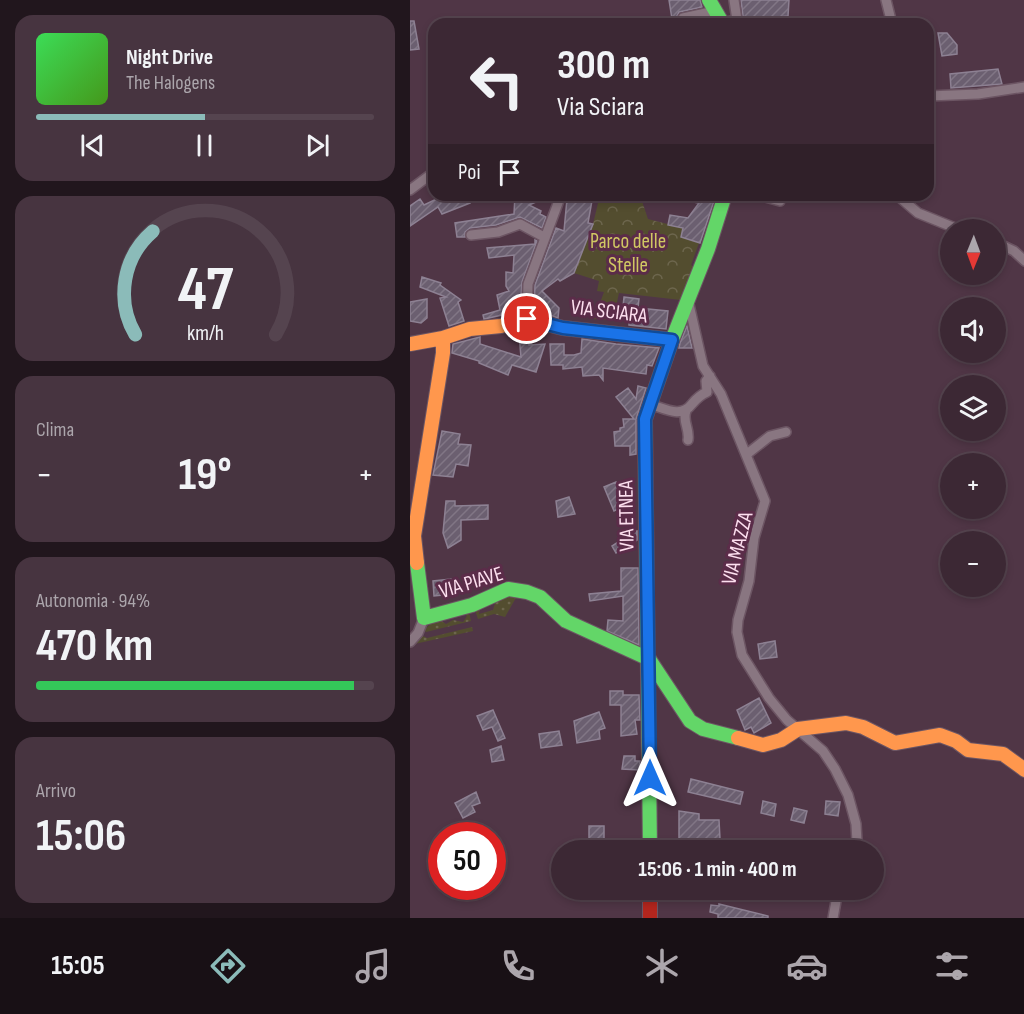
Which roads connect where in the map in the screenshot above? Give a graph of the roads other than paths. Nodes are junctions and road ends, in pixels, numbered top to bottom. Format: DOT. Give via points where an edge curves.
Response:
graph roads {
  1 [pos="734,0"];
  2 [pos="886,0"];
  3 [pos="717,14"];
  4 [pos="683,18"];
  5 [pos="738,18"];
  6 [pos="890,18"];
  7 [pos="1025,87"];
  8 [pos="934,96"];
  9 [pos="428,176"];
  10 [pos="410,190"];
  11 [pos="559,201"];
  12 [pos="723,201"];
  13 [pos="904,201"];
  14 [pos="940,222"];
  15 [pos="471,235"];
  16 [pos="544,237"];
  17 [pos="1006,247"];
  18 [pos="1025,261"];
  19 [pos="688,299"];
  20 [pos="527,319"];
  21 [pos="443,338"];
  22 [pos="672,340"];
  23 [pos="410,344"];
  24 [pos="710,376"];
  25 [pos="648,404"];
  26 [pos="686,411"];
  27 [pos="786,432"];
  28 [pos="688,440"];
  29 [pos="747,454"];
  30 [pos="424,618"];
  31 [pos="410,642"];
  32 [pos="649,659"];
  33 [pos="798,729"];
  34 [pos="1025,770"];
  35 [pos="650,840"];
  36 [pos="857,840"];
  37 [pos="650,900"];
  38 [pos="836,900"];
  39 [pos="650,918"];
  40 [pos="833,918"];
  1 -- 5 [label="street"];
  2 -- 6 [label="street"];
  3 -- 4 [label="street"];
  7 -- 8 [label="street"];
  9 -- 10 [label="street"];
  11 -- 16 [label="street"];
  12 -- 19 [label="street, VIA ETNEA"];
  13 -- 14 [label="street" via="918,213"];
  15 -- 16 [label="street" via="520,224"];
  16 -- 20 [label="street" via="528,284"];
  17 -- 18 [label="street"];
  19 -- 22 [label="street, VIA ETNEA"];
  19 -- 24 [label="street, VIA MAZZA" via="703,366"];
  20 -- 21 [label="street"];
  20 -- 22 [label="street, VIA SCIARA" via="563,328"];
  21 -- 23 [label="street"];
  21 -- 30 [label="street, VIA PIAVE" via="414,536"];
  22 -- 25 [label="street, VIA ETNEA"];
  24 -- 26 [label="street" via="706,381 707,392"];
  24 -- 29 [label="street, VIA MAZZA"];
  25 -- 26 [label="street" via="680,413"];
  25 -- 32 [label="street, VIA ETNEA" via="645,419"];
  26 -- 28 [label="street"];
  27 -- 29 [label="street" via="770,436"];
  29 -- 33 [label="street, VIA MAZZA" via="766,506 754,538 751,572 738,620 738,643 769,698"];
  30 -- 31 [label="street"];
  30 -- 32 [label="street, VIA PIAVE" via="472,605 508,589 518,590 540,597 566,621"];
  32 -- 33 [label="street" via="696,726 763,745"];
  32 -- 35 [label="street, VIA ETNEA"];
  33 -- 34 [label="street" via="846,723 895,743 940,735 968,750 1003,754"];
  33 -- 36 [label="street, VIA MAZZA" via="823,751 835,769 848,795"];
  37 -- 39 [label="street"];
  38 -- 40 [label="street"];
}
